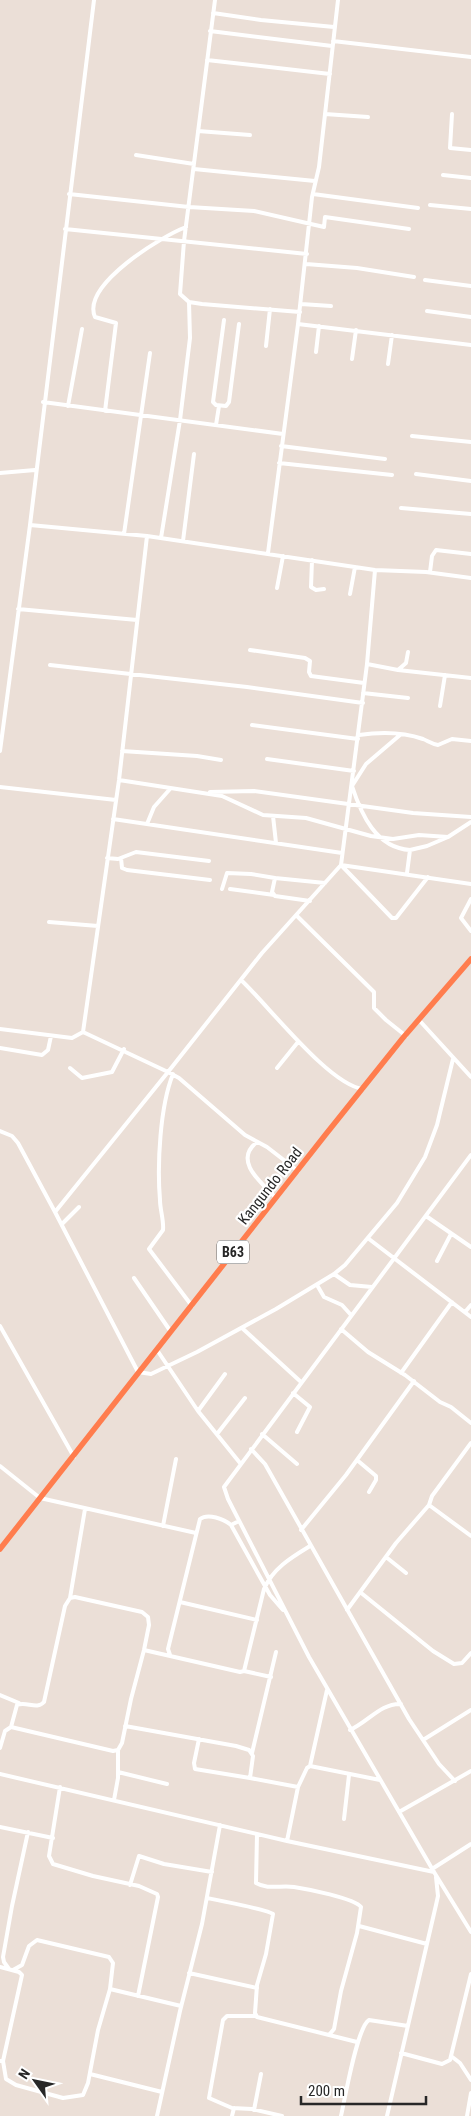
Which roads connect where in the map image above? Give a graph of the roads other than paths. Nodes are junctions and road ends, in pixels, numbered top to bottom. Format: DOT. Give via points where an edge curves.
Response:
graph roads {
  1 [pos="94,0"];
  2 [pos="215,0"];
  3 [pos="338,0"];
  4 [pos="213,13"];
  5 [pos="334,27"];
  6 [pos="210,31"];
  7 [pos="333,41"];
  8 [pos="332,46"];
  9 [pos="471,57"];
  10 [pos="207,60"];
  11 [pos="330,74"];
  12 [pos="325,114"];
  13 [pos="452,114"];
  14 [pos="368,117"];
  15 [pos="198,131"];
  16 [pos="250,135"];
  17 [pos="471,150"];
  18 [pos="136,155"];
  19 [pos="194,166"];
  20 [pos="443,174"];
  21 [pos="471,178"];
  22 [pos="315,181"];
  23 [pos="69,194"];
  24 [pos="313,194"];
  25 [pos="430,205"];
  26 [pos="189,207"];
  27 [pos="418,208"];
  28 [pos="471,209"];
  29 [pos="310,225"];
  30 [pos="186,227"];
  31 [pos="65,229"];
  32 [pos="408,229"];
  33 [pos="162,240"];
  34 [pos="184,241"];
  35 [pos="307,254"];
  36 [pos="306,264"];
  37 [pos="414,277"];
  38 [pos="426,280"];
  39 [pos="471,286"];
  40 [pos="189,302"];
  41 [pos="301,304"];
  42 [pos="331,306"];
  43 [pos="270,309"];
  44 [pos="426,311"];
  45 [pos="300,312"];
  46 [pos="471,318"];
  47 [pos="224,320"];
  48 [pos="238,324"];
  49 [pos="298,324"];
  50 [pos="320,326"];
  51 [pos="82,329"];
  52 [pos="356,330"];
  53 [pos="392,335"];
  54 [pos="471,345"];
  55 [pos="266,346"];
  56 [pos="316,352"];
  57 [pos="150,353"];
  58 [pos="352,359"];
  59 [pos="388,364"];
  60 [pos="44,402"];
  61 [pos="68,406"];
  62 [pos="219,406"];
  63 [pos="105,411"];
  64 [pos="141,414"];
  65 [pos="180,420"];
  66 [pos="216,425"];
  67 [pos="283,434"];
  68 [pos="412,436"];
  69 [pos="471,442"];
  70 [pos="281,446"];
  71 [pos="194,454"];
  72 [pos="385,459"];
  73 [pos="279,463"];
  74 [pos="36,470"];
  75 [pos="0,473"];
  76 [pos="416,474"];
  77 [pos="392,475"];
  78 [pos="471,481"];
  79 [pos="401,508"];
  80 [pos="471,514"];
  81 [pos="30,525"];
  82 [pos="124,534"];
  83 [pos="147,536"];
  84 [pos="161,538"];
  85 [pos="183,541"];
  86 [pos="268,553"];
  87 [pos="471,554"];
  88 [pos="283,556"];
  89 [pos="312,560"];
  90 [pos="355,567"];
  91 [pos="376,570"];
  92 [pos="430,572"];
  93 [pos="471,578"];
  94 [pos="277,588"];
  95 [pos="324,589"];
  96 [pos="350,594"];
  97 [pos="18,609"];
  98 [pos="137,620"];
  99 [pos="250,650"];
  100 [pos="408,652"];
  101 [pos="368,664"];
  102 [pos="50,665"];
  103 [pos="398,670"];
  104 [pos="130,674"];
  105 [pos="445,675"];
  106 [pos="471,678"];
  107 [pos="364,683"];
  108 [pos="363,693"];
  109 [pos="408,698"];
  110 [pos="362,703"];
  111 [pos="440,706"];
  112 [pos="2,712"];
  113 [pos="252,725"];
  114 [pos="400,735"];
  115 [pos="358,737"];
  116 [pos="471,741"];
  117 [pos="0,751"];
  118 [pos="122,751"];
  119 [pos="267,759"];
  120 [pos="221,760"];
  121 [pos="354,771"];
  122 [pos="118,780"];
  123 [pos="352,786"];
  124 [pos="0,787"];
  125 [pos="170,788"];
  126 [pos="203,793"];
  127 [pos="116,800"];
  128 [pos="349,803"];
  129 [pos="358,804"];
  130 [pos="273,816"];
  131 [pos="471,817"];
  132 [pos="113,818"];
  133 [pos="471,822"];
  134 [pos="147,824"];
  135 [pos="344,829"];
  136 [pos="379,837"];
  137 [pos="448,837"];
  138 [pos="276,843"];
  139 [pos="410,850"];
  140 [pos="342,853"];
  141 [pos="107,858"];
  142 [pos="121,858"];
  143 [pos="209,861"];
  144 [pos="341,865"];
  145 [pos="407,873"];
  146 [pos="428,877"];
  147 [pos="275,878"];
  148 [pos="210,880"];
  149 [pos="325,883"];
  150 [pos="471,884"];
  151 [pos="230,889"];
  152 [pos="222,890"];
  153 [pos="274,895"];
  154 [pos="471,899"];
  155 [pos="310,901"];
  156 [pos="297,916"];
  157 [pos="49,922"];
  158 [pos="98,926"];
  159 [pos="471,931"];
  160 [pos="471,959"];
  161 [pos="241,980"];
  162 [pos="419,1020"];
  163 [pos="0,1029"];
  164 [pos="83,1032"];
  165 [pos="51,1036"];
  166 [pos="406,1036"];
  167 [pos="298,1042"];
  168 [pos="0,1048"];
  169 [pos="124,1050"];
  170 [pos="453,1059"];
  171 [pos="70,1068"];
  172 [pos="277,1068"];
  173 [pos="170,1073"];
  174 [pos="471,1077"];
  175 [pos="364,1089"];
  176 [pos="0,1131"];
  177 [pos="257,1142"];
  178 [pos="471,1156"];
  179 [pos="298,1172"];
  180 [pos="276,1198"];
  181 [pos="79,1208"];
  182 [pos="55,1212"];
  183 [pos="426,1216"];
  184 [pos="62,1224"];
  185 [pos="451,1234"];
  186 [pos="369,1239"];
  187 [pos="471,1248"];
  188 [pos="394,1258"];
  189 [pos="437,1261"];
  190 [pos="334,1274"];
  191 [pos="134,1278"];
  192 [pos="317,1285"];
  193 [pos="372,1287"];
  194 [pos="452,1302"];
  195 [pos="471,1305"];
  196 [pos="192,1306"];
  197 [pos="465,1312"];
  198 [pos="351,1315"];
  199 [pos="471,1317"];
  200 [pos="0,1326"];
  201 [pos="242,1328"];
  202 [pos="341,1329"];
  203 [pos="171,1332"];
  204 [pos="157,1350"];
  205 [pos="167,1366"];
  206 [pos="138,1372"];
  207 [pos="402,1373"];
  208 [pos="225,1374"];
  209 [pos="414,1381"];
  210 [pos="301,1382"];
  211 [pos="293,1393"];
  212 [pos="245,1398"];
  213 [pos="198,1411"];
  214 [pos="471,1423"];
  215 [pos="297,1432"];
  216 [pos="217,1434"];
  217 [pos="262,1434"];
  218 [pos="471,1442"];
  219 [pos="251,1449"];
  220 [pos="74,1457"];
  221 [pos="176,1460"];
  222 [pos="357,1460"];
  223 [pos="240,1464"];
  224 [pos="297,1464"];
  225 [pos="0,1466"];
  226 [pos="369,1492"];
  227 [pos="40,1498"];
  228 [pos="428,1505"];
  229 [pos="85,1509"];
  230 [pos="239,1521"];
  231 [pos="232,1525"];
  232 [pos="163,1526"];
  233 [pos="301,1530"];
  234 [pos="196,1533"];
  235 [pos="471,1536"];
  236 [pos="310,1546"];
  237 [pos="0,1549"];
  238 [pos="386,1557"];
  239 [pos="406,1572"];
  240 [pos="269,1579"];
  241 [pos="266,1586"];
  242 [pos="360,1592"];
  243 [pos="70,1598"];
  244 [pos="180,1602"];
  245 [pos="347,1610"];
  246 [pos="286,1613"];
  247 [pos="257,1620"];
  248 [pos="144,1650"];
  249 [pos="168,1650"];
  250 [pos="276,1652"];
  251 [pos="471,1653"];
  252 [pos="162,1654"];
  253 [pos="170,1656"];
  254 [pos="244,1671"];
  255 [pos="270,1677"];
  256 [pos="327,1689"];
  257 [pos="0,1695"];
  258 [pos="19,1703"];
  259 [pos="401,1704"];
  260 [pos="471,1710"];
  261 [pos="125,1726"];
  262 [pos="11,1727"];
  263 [pos="350,1730"];
  264 [pos="199,1739"];
  265 [pos="423,1740"];
  266 [pos="0,1748"];
  267 [pos="118,1750"];
  268 [pos="252,1753"];
  269 [pos="310,1766"];
  270 [pos="471,1770"];
  271 [pos="118,1772"];
  272 [pos="0,1774"];
  273 [pos="349,1775"];
  274 [pos="250,1778"];
  275 [pos="380,1780"];
  276 [pos="455,1781"];
  277 [pos="167,1784"];
  278 [pos="60,1787"];
  279 [pos="298,1787"];
  280 [pos="114,1800"];
  281 [pos="400,1812"];
  282 [pos="344,1819"];
  283 [pos="220,1825"];
  284 [pos="0,1827"];
  285 [pos="28,1832"];
  286 [pos="257,1834"];
  287 [pos="52,1838"];
  288 [pos="287,1841"];
  289 [pos="471,1844"];
  290 [pos="212,1872"];
  291 [pos="434,1873"];
  292 [pos="130,1884"];
  293 [pos="207,1898"];
  294 [pos="358,1926"];
  295 [pos="471,1932"];
  296 [pos="427,1944"];
  297 [pos="0,1967"];
  298 [pos="11,1969"];
  299 [pos="189,1973"];
  300 [pos="471,1974"];
  301 [pos="257,1988"];
  302 [pos="110,1989"];
  303 [pos="138,1996"];
  304 [pos="181,2006"];
  305 [pos="256,2016"];
  306 [pos="408,2026"];
  307 [pos="334,2029"];
  308 [pos="328,2035"];
  309 [pos="341,2038"];
  310 [pos="357,2042"];
  311 [pos="401,2054"];
  312 [pos="451,2056"];
  313 [pos="2,2061"];
  314 [pos="90,2074"];
  315 [pos="261,2074"];
  316 [pos="471,2080"];
  317 [pos="162,2092"];
  318 [pos="471,2093"];
  319 [pos="234,2108"];
  320 [pos="254,2110"];
  321 [pos="157,2116"];
  322 [pos="232,2116"];
  323 [pos="282,2116"];
  324 [pos="341,2116"];
  325 [pos="386,2116"];
  326 [pos="467,2116"];
  1 -- 23 [label="street"];
  2 -- 4 [label="street"];
  3 -- 5 [label="street"];
  4 -- 5 [label="street"];
  4 -- 6 [label="street"];
  5 -- 7 [label="street"];
  6 -- 8 [label="street"];
  6 -- 10 [label="street"];
  7 -- 8 [label="street"];
  7 -- 9 [label="street"];
  8 -- 11 [label="street"];
  10 -- 11 [label="street"];
  10 -- 15 [label="street"];
  11 -- 12 [label="street"];
  12 -- 14 [label="street"];
  12 -- 22 [label="street"];
  13 -- 17 [label="street" via="450,148"];
  15 -- 16 [label="street"];
  15 -- 19 [label="street"];
  18 -- 19 [label="street"];
  19 -- 22 [label="street"];
  19 -- 26 [label="street"];
  20 -- 21 [label="street"];
  22 -- 24 [label="street"];
  23 -- 26 [label="street"];
  23 -- 31 [label="street"];
  24 -- 27 [label="street"];
  24 -- 29 [label="street"];
  25 -- 28 [label="street"];
  26 -- 29 [label="street" via="254,211"];
  26 -- 30 [label="street"];
  29 -- 32 [label="street" via="324,227 325,217"];
  29 -- 35 [label="street"];
  30 -- 33 [label="street"];
  30 -- 34 [label="street"];
  31 -- 33 [label="street"];
  31 -- 60 [label="street"];
  33 -- 34 [label="street"];
  33 -- 63 [label="street" via="124,265 95,297 94,315 116,323"];
  34 -- 35 [label="street"];
  34 -- 40 [label="street" via="179,288 180,294"];
  35 -- 36 [label="street"];
  36 -- 37 [label="street"];
  36 -- 41 [label="street"];
  38 -- 39 [label="street"];
  40 -- 43 [label="street"];
  40 -- 65 [label="street" via="190,333"];
  41 -- 42 [label="street"];
  41 -- 45 [label="street"];
  43 -- 45 [label="street"];
  43 -- 55 [label="street"];
  44 -- 46 [label="street"];
  45 -- 49 [label="street"];
  47 -- 62 [label="street" via="213,402"];
  48 -- 62 [label="street" via="229,402 226,406"];
  49 -- 50 [label="street"];
  49 -- 67 [label="street"];
  50 -- 52 [label="street"];
  50 -- 56 [label="street"];
  51 -- 61 [label="street"];
  52 -- 53 [label="street"];
  52 -- 58 [label="street"];
  53 -- 54 [label="street"];
  53 -- 59 [label="street"];
  57 -- 64 [label="street"];
  60 -- 61 [label="street"];
  60 -- 74 [label="street"];
  61 -- 63 [label="street"];
  62 -- 66 [label="street"];
  63 -- 64 [label="street"];
  64 -- 65 [label="street"];
  64 -- 82 [label="street"];
  65 -- 66 [label="street"];
  65 -- 84 [label="street"];
  66 -- 67 [label="street"];
  67 -- 70 [label="street"];
  68 -- 69 [label="street"];
  70 -- 72 [label="street"];
  70 -- 73 [label="street"];
  71 -- 85 [label="street"];
  73 -- 77 [label="street"];
  73 -- 86 [label="street"];
  74 -- 75 [label="street"];
  74 -- 81 [label="street"];
  76 -- 78 [label="street"];
  79 -- 80 [label="street"];
  81 -- 82 [label="street"];
  81 -- 97 [label="street"];
  82 -- 83 [label="street"];
  83 -- 84 [label="street"];
  83 -- 98 [label="street"];
  84 -- 85 [label="street"];
  85 -- 86 [label="street"];
  86 -- 88 [label="street"];
  87 -- 92 [label="street" via="436,550"];
  88 -- 89 [label="street"];
  88 -- 94 [label="street"];
  89 -- 90 [label="street"];
  89 -- 95 [label="street" via="311,587"];
  90 -- 91 [label="street"];
  90 -- 96 [label="street"];
  91 -- 92 [label="street"];
  91 -- 101 [label="street"];
  92 -- 93 [label="street"];
  97 -- 98 [label="street"];
  97 -- 112 [label="street"];
  98 -- 104 [label="street"];
  99 -- 107 [label="street" via="308,659 311,676"];
  100 -- 103 [label="street" via="406,664"];
  101 -- 103 [label="street"];
  101 -- 107 [label="street"];
  102 -- 104 [label="street"];
  103 -- 105 [label="street"];
  104 -- 110 [label="street"];
  104 -- 118 [label="street"];
  105 -- 106 [label="street"];
  105 -- 111 [label="street"];
  107 -- 108 [label="street"];
  108 -- 109 [label="street"];
  108 -- 110 [label="street"];
  110 -- 115 [label="street"];
  112 -- 117 [label="street"];
  113 -- 115 [label="street"];
  114 -- 115 [label="street" via="378,733"];
  114 -- 116 [label="street" via="438,745 452,739"];
  114 -- 123 [label="street" via="366,764"];
  115 -- 121 [label="street"];
  118 -- 120 [label="street"];
  118 -- 122 [label="street"];
  119 -- 121 [label="street"];
  121 -- 123 [label="street"];
  122 -- 125 [label="street"];
  122 -- 127 [label="street"];
  123 -- 128 [label="street"];
  123 -- 129 [label="street"];
  124 -- 127 [label="street"];
  125 -- 126 [label="street"];
  125 -- 134 [label="street" via="154,807"];
  126 -- 128 [label="street" via="254,791"];
  126 -- 130 [label="street" via="222,796"];
  127 -- 132 [label="street"];
  128 -- 129 [label="street"];
  128 -- 135 [label="street"];
  129 -- 131 [label="street" via="413,813"];
  129 -- 136 [label="street"];
  130 -- 135 [label="street" via="306,818"];
  130 -- 138 [label="street"];
  132 -- 134 [label="street"];
  132 -- 141 [label="street"];
  133 -- 137 [label="street"];
  134 -- 138 [label="street"];
  135 -- 136 [label="street"];
  135 -- 140 [label="street"];
  136 -- 137 [label="street"];
  136 -- 139 [label="street" via="399,849"];
  137 -- 139 [label="street"];
  138 -- 140 [label="street"];
  139 -- 145 [label="street"];
  140 -- 144 [label="street"];
  141 -- 142 [label="street"];
  141 -- 158 [label="street"];
  142 -- 143 [label="street" via="136,852"];
  142 -- 148 [label="street" via="122,868 127,870"];
  144 -- 145 [label="street"];
  144 -- 146 [label="street" via="392,918 396,918"];
  144 -- 149 [label="street"];
  145 -- 146 [label="street"];
  146 -- 150 [label="street"];
  147 -- 149 [label="street"];
  147 -- 152 [label="street" via="227,873"];
  147 -- 153 [label="street"];
  149 -- 155 [label="street"];
  151 -- 153 [label="street"];
  153 -- 155 [label="street"];
  154 -- 159 [label="street" via="461,918"];
  155 -- 156 [label="street"];
  156 -- 161 [label="street"];
  156 -- 166 [label="street" via="363,979 374,992 374,1008"];
  157 -- 158 [label="street"];
  158 -- 164 [label="street"];
  160 -- 162 [label="highway, Kangundo Road / B63"];
  161 -- 167 [label="street"];
  161 -- 173 [label="street"];
  162 -- 166 [label="highway, Kangundo Road / B63"];
  162 -- 170 [label="street"];
  163 -- 165 [label="street"];
  164 -- 165 [label="street" via="72,1038"];
  164 -- 169 [label="street"];
  165 -- 168 [label="street" via="48,1050 42,1055"];
  166 -- 175 [label="highway, Kangundo Road / B63"];
  167 -- 172 [label="street"];
  167 -- 175 [label="street" via="349,1085"];
  169 -- 171 [label="street" via="112,1072 82,1078"];
  169 -- 173 [label="street"];
  170 -- 174 [label="street"];
  170 -- 186 [label="street" via="437,1125 425,1157"];
  173 -- 177 [label="street"];
  173 -- 182 [label="street"];
  173 -- 196 [label="street" via="160,1137 159,1190 164,1230 149,1249"];
  175 -- 179 [label="highway, Kangundo Road / B63"];
  176 -- 182 [label="street" via="18,1143"];
  177 -- 179 [label="street"];
  177 -- 180 [label="street" via="248,1156 249,1169"];
  178 -- 183 [label="street"];
  179 -- 180 [label="highway, Kangundo Road / B63"];
  180 -- 196 [label="highway, Kangundo Road / B63"];
  181 -- 184 [label="street"];
  182 -- 184 [label="street"];
  183 -- 185 [label="street"];
  183 -- 188 [label="street"];
  184 -- 206 [label="street"];
  185 -- 187 [label="street"];
  185 -- 189 [label="street"];
  186 -- 188 [label="street"];
  186 -- 190 [label="street"];
  188 -- 193 [label="street"];
  188 -- 194 [label="street"];
  190 -- 192 [label="street"];
  190 -- 193 [label="street" via="350,1284"];
  191 -- 203 [label="street"];
  192 -- 198 [label="street" via="324,1297 342,1305"];
  192 -- 201 [label="street"];
  193 -- 198 [label="street"];
  194 -- 197 [label="street"];
  194 -- 207 [label="street"];
  195 -- 197 [label="street"];
  196 -- 203 [label="highway, Kangundo Road / B63"];
  197 -- 199 [label="street"];
  198 -- 202 [label="street"];
  200 -- 220 [label="street"];
  201 -- 205 [label="street"];
  201 -- 210 [label="street"];
  202 -- 207 [label="street" via="368,1352"];
  202 -- 210 [label="street"];
  203 -- 204 [label="highway, Kangundo Road / B63"];
  204 -- 205 [label="street"];
  204 -- 206 [label="highway, Kangundo Road / B63"];
  205 -- 206 [label="street" via="151,1374"];
  205 -- 213 [label="street"];
  206 -- 220 [label="highway, Kangundo Road / B63"];
  207 -- 209 [label="street"];
  208 -- 213 [label="street"];
  209 -- 214 [label="street"];
  209 -- 222 [label="street"];
  210 -- 211 [label="street"];
  211 -- 215 [label="street" via="310,1407"];
  211 -- 217 [label="street"];
  212 -- 216 [label="street"];
  213 -- 216 [label="street"];
  216 -- 223 [label="street"];
  217 -- 219 [label="street"];
  217 -- 224 [label="street"];
  218 -- 228 [label="street"];
  219 -- 223 [label="street"];
  219 -- 233 [label="street" via="265,1464"];
  220 -- 227 [label="highway, Kangundo Road / B63"];
  221 -- 232 [label="street"];
  222 -- 226 [label="street" via="376,1476"];
  222 -- 233 [label="street"];
  223 -- 230 [label="street" via="224,1487"];
  225 -- 227 [label="street"];
  227 -- 229 [label="street"];
  227 -- 237 [label="highway, Kangundo Road / B63"];
  228 -- 235 [label="street"];
  228 -- 238 [label="street"];
  229 -- 232 [label="street"];
  229 -- 243 [label="street"];
  230 -- 231 [label="street"];
  230 -- 240 [label="street"];
  231 -- 234 [label="street" via="204,1516"];
  231 -- 241 [label="street"];
  232 -- 234 [label="street"];
  233 -- 236 [label="street"];
  234 -- 244 [label="street"];
  236 -- 240 [label="street" via="282,1565"];
  236 -- 245 [label="street"];
  238 -- 239 [label="street"];
  238 -- 242 [label="street"];
  240 -- 241 [label="street"];
  240 -- 246 [label="street"];
  241 -- 246 [label="street"];
  241 -- 247 [label="street"];
  242 -- 245 [label="street"];
  242 -- 251 [label="street" via="454,1664 462,1664"];
  243 -- 248 [label="street" via="145,1614 149,1625"];
  243 -- 258 [label="street" via="65,1606 44,1702 38,1706"];
  244 -- 247 [label="street"];
  244 -- 249 [label="street"];
  245 -- 259 [label="street"];
  246 -- 256 [label="street"];
  247 -- 254 [label="street"];
  248 -- 252 [label="street"];
  248 -- 261 [label="street"];
  249 -- 252 [label="street"];
  249 -- 253 [label="street"];
  250 -- 255 [label="street"];
  252 -- 253 [label="street"];
  253 -- 254 [label="street"];
  254 -- 255 [label="street"];
  255 -- 268 [label="street"];
  256 -- 263 [label="street"];
  256 -- 269 [label="street"];
  257 -- 258 [label="street"];
  258 -- 262 [label="street"];
  259 -- 263 [label="street" via="389,1704"];
  259 -- 265 [label="street"];
  260 -- 265 [label="street"];
  261 -- 264 [label="street"];
  261 -- 267 [label="street"];
  262 -- 266 [label="street" via="5,1731"];
  262 -- 267 [label="street"];
  263 -- 275 [label="street"];
  264 -- 268 [label="street" via="236,1746"];
  264 -- 274 [label="street" via="195,1769"];
  265 -- 276 [label="street"];
  267 -- 271 [label="street"];
  268 -- 274 [label="street"];
  269 -- 273 [label="street"];
  269 -- 279 [label="street"];
  270 -- 276 [label="street"];
  271 -- 277 [label="street"];
  271 -- 280 [label="street"];
  272 -- 278 [label="street"];
  273 -- 275 [label="street"];
  273 -- 282 [label="street"];
  274 -- 279 [label="street"];
  275 -- 281 [label="street"];
  276 -- 281 [label="street"];
  278 -- 280 [label="street"];
  278 -- 287 [label="street"];
  279 -- 288 [label="street"];
  280 -- 283 [label="street"];
  281 -- 291 [label="street"];
  283 -- 286 [label="street"];
  283 -- 290 [label="street"];
  284 -- 285 [label="street"];
  285 -- 287 [label="street"];
  285 -- 298 [label="street" via="3,1957"];
  286 -- 288 [label="street"];
  286 -- 294 [label="street" via="256,1883 273,1888 292,1887 358,1903 361,1913"];
  287 -- 292 [label="street" via="49,1856 53,1864"];
  288 -- 291 [label="street"];
  289 -- 291 [label="street"];
  290 -- 292 [label="street" via="139,1856"];
  290 -- 293 [label="street"];
  291 -- 295 [label="street"];
  291 -- 296 [label="street" via="438,1896"];
  292 -- 303 [label="street" via="154,1891 158,1897"];
  293 -- 299 [label="street"];
  293 -- 301 [label="street" via="274,1914"];
  294 -- 296 [label="street"];
  294 -- 307 [label="street"];
  296 -- 306 [label="street"];
  297 -- 298 [label="street"];
  298 -- 302 [label="street" via="22,1965 31,1943 43,1941 109,1957 113,1962"];
  298 -- 313 [label="street" via="22,1975"];
  299 -- 301 [label="street"];
  299 -- 304 [label="street"];
  300 -- 312 [label="street"];
  301 -- 305 [label="street"];
  302 -- 303 [label="street"];
  302 -- 314 [label="street"];
  303 -- 304 [label="street"];
  304 -- 317 [label="street"];
  305 -- 308 [label="street"];
  305 -- 319 [label="street" via="227,2016 223,2020 209,2098"];
  306 -- 310 [label="street" via="369,2020 363,2025"];
  306 -- 311 [label="street"];
  307 -- 308 [label="street"];
  307 -- 309 [label="street"];
  308 -- 309 [label="street"];
  309 -- 310 [label="street"];
  310 -- 324 [label="street"];
  311 -- 312 [label="street" via="442,2064"];
  311 -- 325 [label="street"];
  312 -- 316 [label="street"];
  313 -- 314 [label="street" via="4,2076 9,2082 63,2098 83,2095"];
  314 -- 317 [label="street"];
  315 -- 320 [label="street"];
  317 -- 321 [label="street"];
  318 -- 326 [label="street"];
  319 -- 320 [label="street"];
  319 -- 322 [label="street"];
  320 -- 323 [label="street"];
}
